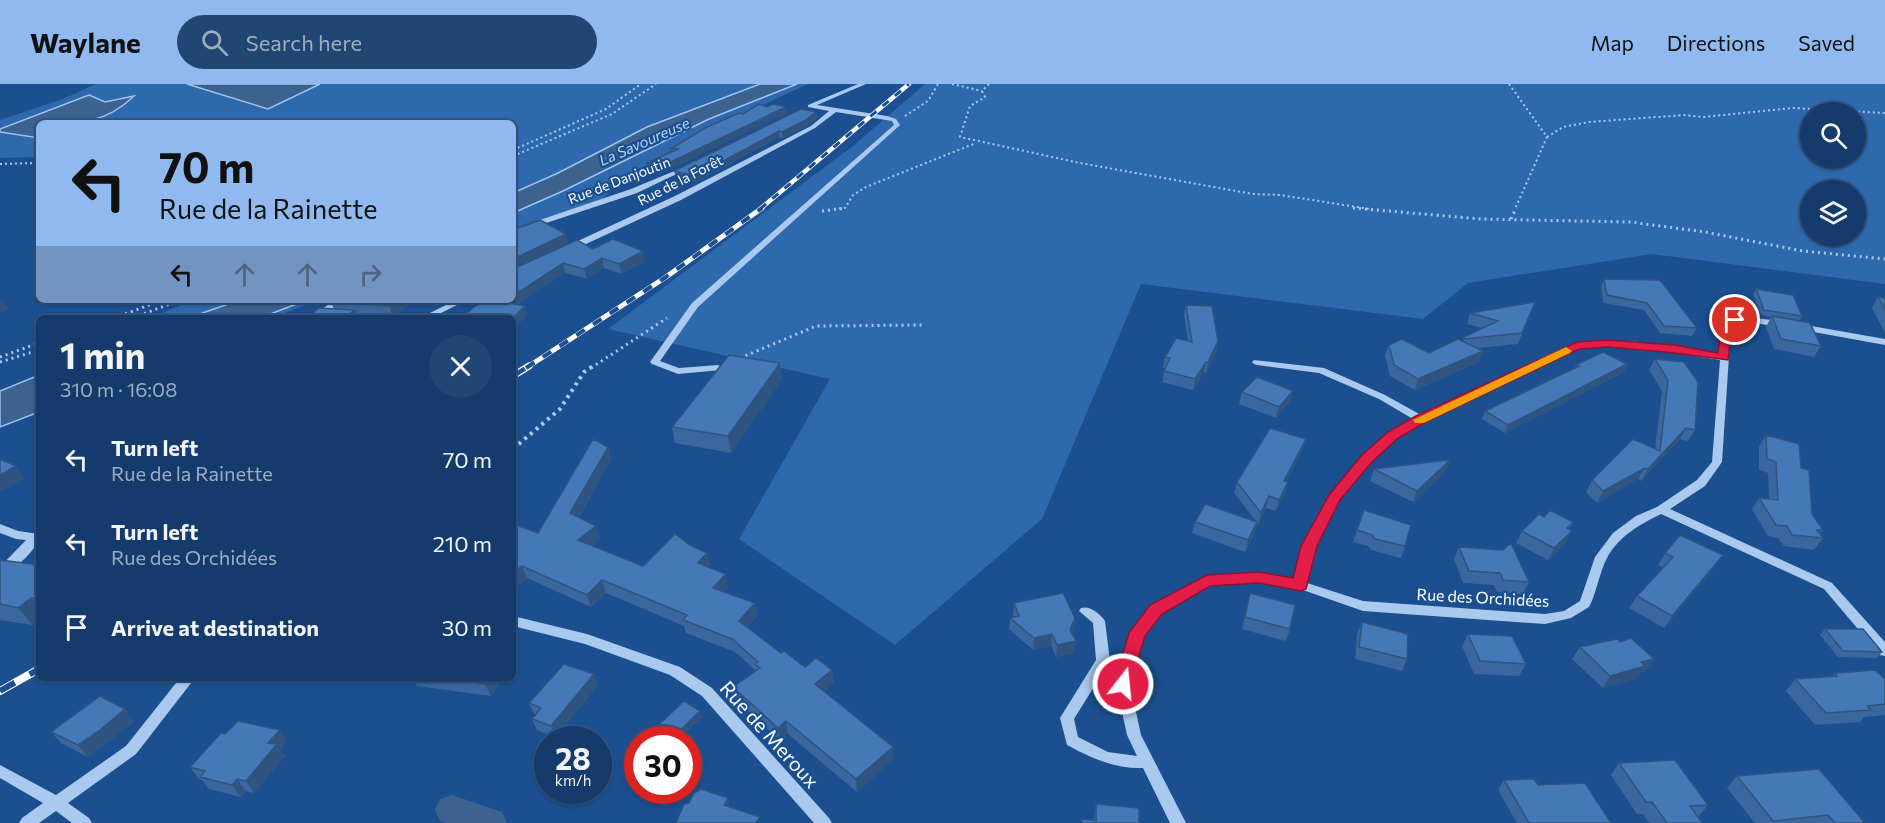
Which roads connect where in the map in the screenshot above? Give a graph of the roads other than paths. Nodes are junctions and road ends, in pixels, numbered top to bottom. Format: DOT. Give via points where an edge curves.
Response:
graph roads {
  1 [pos="862,84"];
  2 [pos="811,106"];
  3 [pos="803,110"];
  4 [pos="834,110"];
  5 [pos="691,165"];
  6 [pos="516,231"];
  7 [pos="565,250"];
  8 [pos="336,303"];
  9 [pos="456,303"];
  10 [pos="318,315"];
  11 [pos="430,315"];
  12 [pos="1885,342"];
  13 [pos="1724,358"];
  14 [pos="1257,362"];
  15 [pos="718,368"];
  16 [pos="1421,419"];
  17 [pos="1661,510"];
  18 [pos="0,528"];
  19 [pos="36,537"];
  20 [pos="0,574"];
  21 [pos="1301,585"];
  22 [pos="1084,611"];
  23 [pos="516,622"];
  24 [pos="1885,651"];
  25 [pos="186,681"];
  26 [pos="1146,762"];
  27 [pos="0,771"];
  28 [pos="57,803"];
  29 [pos="27,823"];
  30 [pos="84,823"];
  31 [pos="824,823"];
  32 [pos="1178,823"];
  1 -- 2 [label="street"];
  2 -- 3 [label="street"];
  2 -- 4 [label="street"];
  4 -- 7 [label="street, Rue de la Forêt" via="813,127 678,198"];
  4 -- 15 [label="street" via="873,114 894,120 897,125 695,305 655,362 678,371"];
  5 -- 6 [label="street, Rue de Danjoutin" via="634,191"];
  8 -- 10 [label="street"];
  9 -- 11 [label="street"];
  12 -- 13 [label="street, Rue des Orchidées" via="1757,320 1735,320 1727,325"];
  13 -- 16 [label="street" via="1675,349 1577,346"];
  13 -- 17 [label="street, Rue des Orchidées" via="1717,462 1701,483"];
  14 -- 16 [label="street" via="1321,370"];
  16 -- 21 [label="street" via="1393,435 1366,459 1334,498 1309,546"];
  17 -- 21 [label="street, Rue des Orchidées" via="1617,536 1602,557 1585,604 1567,615 1545,619 1363,606"];
  17 -- 24 [label="street" via="1828,586"];
  18 -- 19 [label="street" via="16,536"];
  19 -- 20 [label="street"];
  21 -- 26 [label="street, Rue des Orchidées" via="1259,578 1207,580 1156,610 1137,633 1123,684 1134,735"];
  22 -- 26 [label="street" via="1099,621 1103,661 1067,718 1072,741 1098,755 1126,763"];
  23 -- 31 [label="street, Rue de Meroux" via="587,639 675,671 707,692"];
  25 -- 28 [label="street" via="131,750"];
  26 -- 32 [label="street, Rue des Orchidées"];
  27 -- 28 [label="street"];
  28 -- 29 [label="street"];
  28 -- 30 [label="street"];
}
